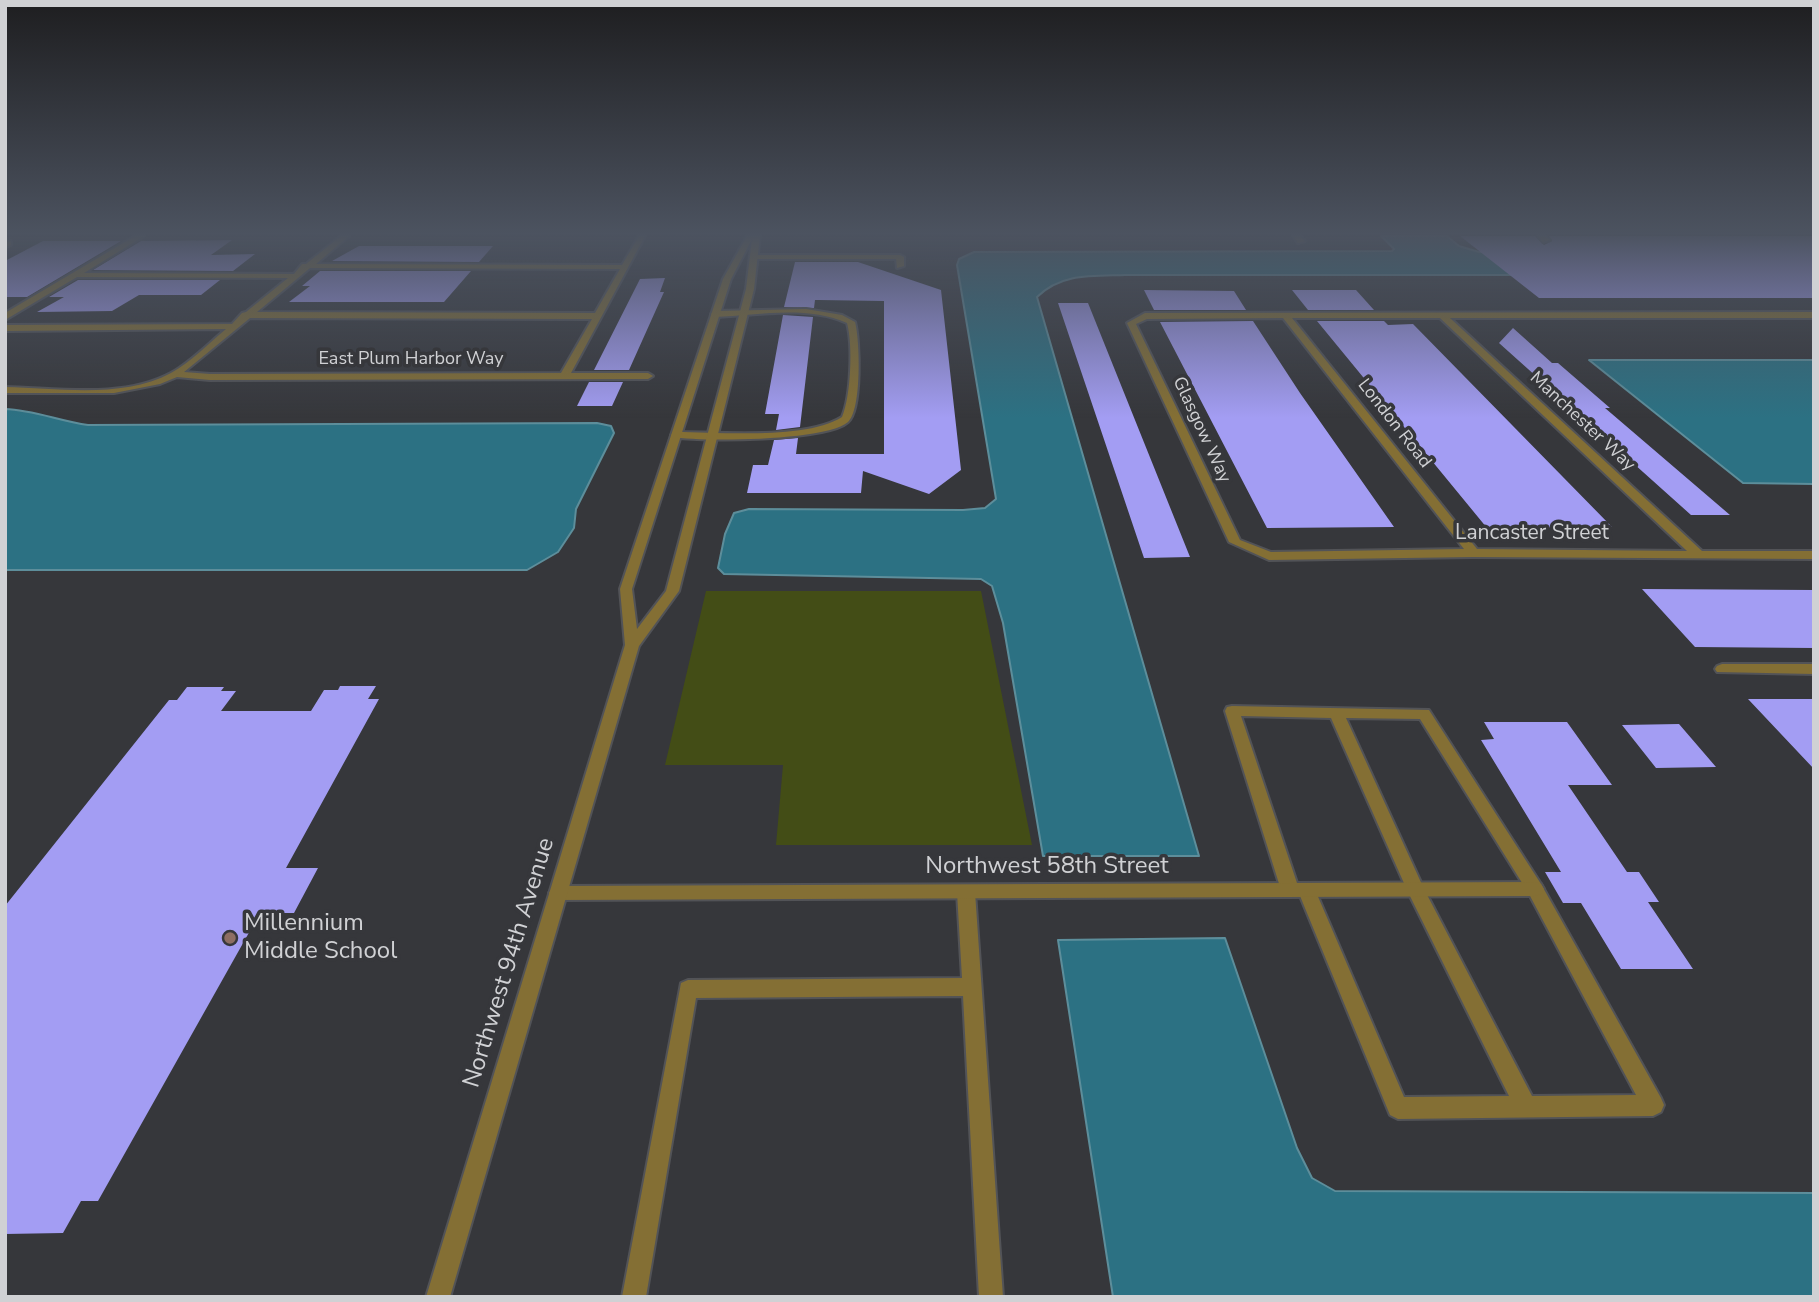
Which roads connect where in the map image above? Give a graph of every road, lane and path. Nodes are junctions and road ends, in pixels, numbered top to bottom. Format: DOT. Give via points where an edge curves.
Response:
graph roads {
  1 [pos="39,297"];
  2 [pos="268,297"];
  3 [pos="608,297"];
  4 [pos="721,297"];
  5 [pos="747,297"];
  6 [pos="715,314"];
  7 [pos="744,314"];
  8 [pos="245,315"];
  9 [pos="1814,315"];
  10 [pos="598,316"];
  11 [pos="1286,316"];
  12 [pos="1443,316"];
  13 [pos="5,317"];
  14 [pos="232,327"];
  15 [pos="5,328"];
  16 [pos="176,374"];
  17 [pos="565,375"];
  18 [pos="648,376"];
  19 [pos="5,390"];
  20 [pos="711,434"];
  21 [pos="677,435"];
  22 [pos="1251,550"];
  23 [pos="1474,553"];
  24 [pos="1698,554"];
  25 [pos="1814,555"];
  26 [pos="632,645"];
  27 [pos="1722,669"];
  28 [pos="1814,669"];
  29 [pos="1336,713"];
  30 [pos="1535,889"];
  31 [pos="1299,890"];
  32 [pos="1416,890"];
  33 [pos="966,892"];
  34 [pos="558,893"];
  35 [pos="972,988"];
  36 [pos="1526,1107"];
  37 [pos="438,1297"];
  38 [pos="634,1297"];
  39 [pos="991,1297"];
  1 -- 13 [label="street"];
  2 -- 8 [label="street"];
  3 -- 10 [label="street"];
  4 -- 6 [label="street, Northwest 94th Avenue"];
  5 -- 7 [label="street, Northwest 94th Avenue"];
  6 -- 7 [label="street"];
  6 -- 21 [label="street, Northwest 94th Avenue"];
  7 -- 20 [label="street, Northwest 94th Avenue"];
  7 -- 20 [label="street" via="816,313 851,322 849,411 840,425 818,432"];
  8 -- 10 [label="street"];
  8 -- 14 [label="street"];
  9 -- 12 [label="street"];
  10 -- 17 [label="street"];
  11 -- 12 [label="street"];
  11 -- 22 [label="street, Glasgow Way" via="1135,318 1131,323 1235,542"];
  11 -- 23 [label="street, London Road"];
  12 -- 24 [label="street, Manchester Way"];
  14 -- 15 [label="street"];
  14 -- 16 [label="street"];
  16 -- 17 [label="street, East Plum Harbor Way"];
  16 -- 19 [label="street" via="126,390"];
  17 -- 18 [label="street, East Plum Harbor Way"];
  20 -- 21 [label="street"];
  20 -- 26 [label="street, Northwest 94th Avenue" via="672,591"];
  21 -- 26 [label="street, Northwest 94th Avenue" via="626,589"];
  22 -- 23 [label="street, Lancaster Street" via="1269,556"];
  23 -- 24 [label="street, Lancaster Street"];
  24 -- 25 [label="street, Lancaster Street"];
  26 -- 34 [label="street, Northwest 94th Avenue"];
  27 -- 28 [label="street"];
  29 -- 30 [label="street" via="1424,714"];
  29 -- 31 [label="street" via="1232,712"];
  29 -- 32 [label="street"];
  30 -- 32 [label="street, Northwest 58th Street"];
  30 -- 36 [label="street" via="1653,1105"];
  31 -- 32 [label="street, Northwest 58th Street"];
  31 -- 33 [label="street, Northwest 58th Street"];
  31 -- 36 [label="street" via="1398,1108"];
  32 -- 36 [label="street"];
  33 -- 34 [label="street, Northwest 58th Street"];
  33 -- 35 [label="street"];
  34 -- 37 [label="street, Northwest 94th Avenue"];
  35 -- 38 [label="street" via="688,989"];
  35 -- 39 [label="street"];
}
